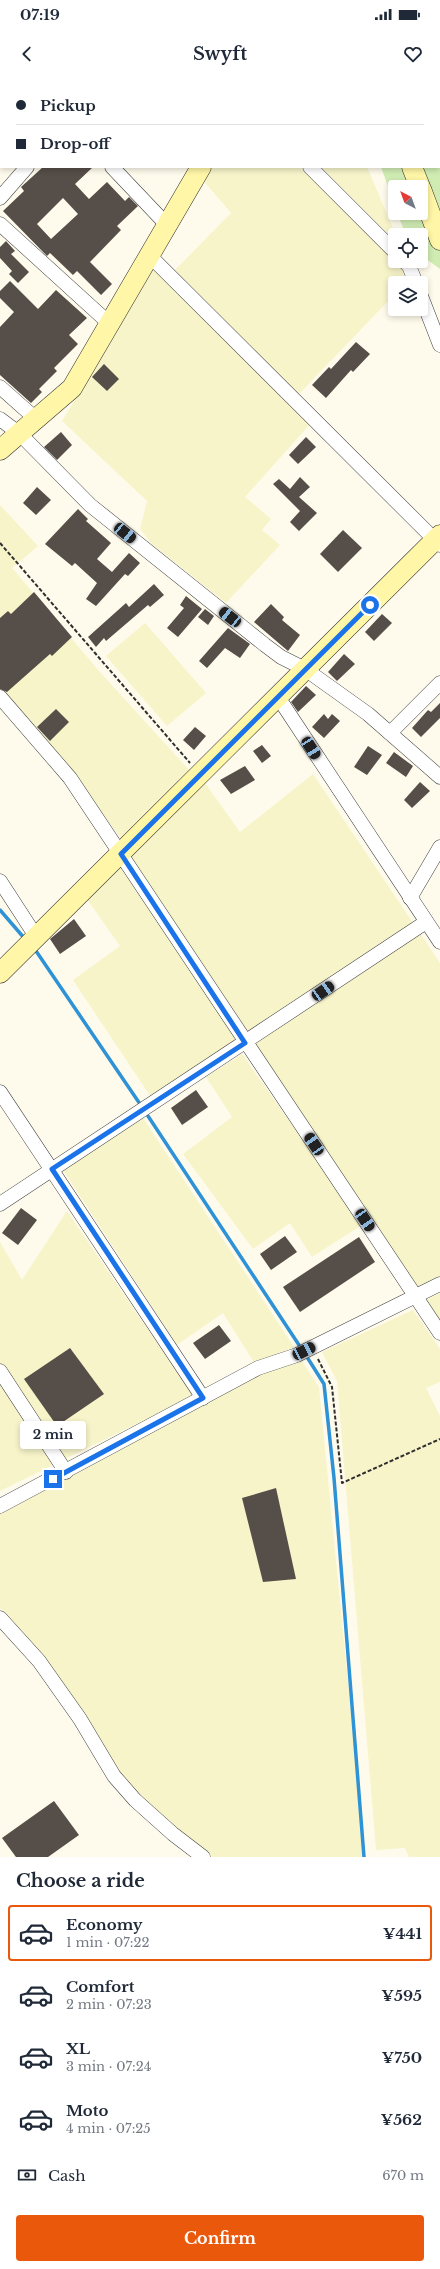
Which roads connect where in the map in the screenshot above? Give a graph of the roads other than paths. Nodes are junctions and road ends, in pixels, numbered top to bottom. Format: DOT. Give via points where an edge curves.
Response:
graph roads {
  1 [pos="26,168"];
  2 [pos="113,168"];
  3 [pos="200,168"];
  4 [pos="311,168"];
  5 [pos="412,168"];
  6 [pos="418,180"];
  7 [pos="0,198"];
  8 [pos="428,207"];
  9 [pos="0,224"];
  10 [pos="168,226"];
  11 [pos="440,240"];
  12 [pos="388,245"];
  13 [pos="150,256"];
  14 [pos="428,314"];
  15 [pos="110,324"];
  16 [pos="440,345"];
  17 [pos="0,387"];
  18 [pos="0,419"];
  19 [pos="36,420"];
  20 [pos="20,434"];
  21 [pos="0,450"];
  22 [pos="438,540"];
  23 [pos="305,669"];
  24 [pos="440,683"];
  25 [pos="0,697"];
  26 [pos="278,697"];
  27 [pos="390,733"];
  28 [pos="440,777"];
  29 [pos="440,847"];
  30 [pos="121,854"];
  31 [pos="0,881"];
  32 [pos="410,898"];
  33 [pos="426,922"];
  34 [pos="37,938"];
  35 [pos="440,942"];
  36 [pos="0,974"];
  37 [pos="245,1043"];
  38 [pos="0,1092"];
  39 [pos="52,1169"];
  40 [pos="0,1204"];
  41 [pos="440,1284"];
  42 [pos="416,1296"];
  43 [pos="440,1333"];
  44 [pos="0,1371"];
  45 [pos="203,1398"];
  46 [pos="66,1472"];
  47 [pos="0,1506"];
  48 [pos="0,1618"];
  49 [pos="203,1857"];
  1 -- 7 [label="street"];
  2 -- 10 [label="street"];
  3 -- 10 [label="street"];
  4 -- 12 [label="street"];
  5 -- 6 [label="street"];
  8 -- 11 [label="street"];
  9 -- 15 [label="street"];
  10 -- 13 [label="street"];
  13 -- 15 [label="street"];
  13 -- 22 [label="street"];
  14 -- 16 [label="street"];
  15 -- 19 [label="street" via="72,388"];
  17 -- 19 [label="street"];
  18 -- 20 [label="street"];
  19 -- 20 [label="street"];
  20 -- 21 [label="street"];
  20 -- 23 [label="street" via="90,505 266,645"];
  22 -- 23 [label="street"];
  23 -- 26 [label="street"];
  23 -- 27 [label="street"];
  24 -- 27 [label="street"];
  25 -- 30 [label="street" via="70,778"];
  26 -- 30 [label="street"];
  26 -- 32 [label="street"];
  27 -- 28 [label="street"];
  29 -- 32 [label="street"];
  30 -- 34 [label="street"];
  30 -- 37 [label="street"];
  31 -- 34 [label="street"];
  32 -- 33 [label="street"];
  33 -- 35 [label="street"];
  33 -- 37 [label="street"];
  34 -- 36 [label="street"];
  37 -- 39 [label="street"];
  37 -- 42 [label="street"];
  38 -- 39 [label="street"];
  39 -- 40 [label="street"];
  39 -- 45 [label="street"];
  41 -- 42 [label="street"];
  42 -- 43 [label="street"];
  42 -- 45 [label="street" via="312,1347 258,1368"];
  44 -- 46 [label="street"];
  45 -- 46 [label="street"];
  46 -- 47 [label="street"];
  48 -- 49 [label="street" via="39,1660 114,1776 145,1809"];
}
